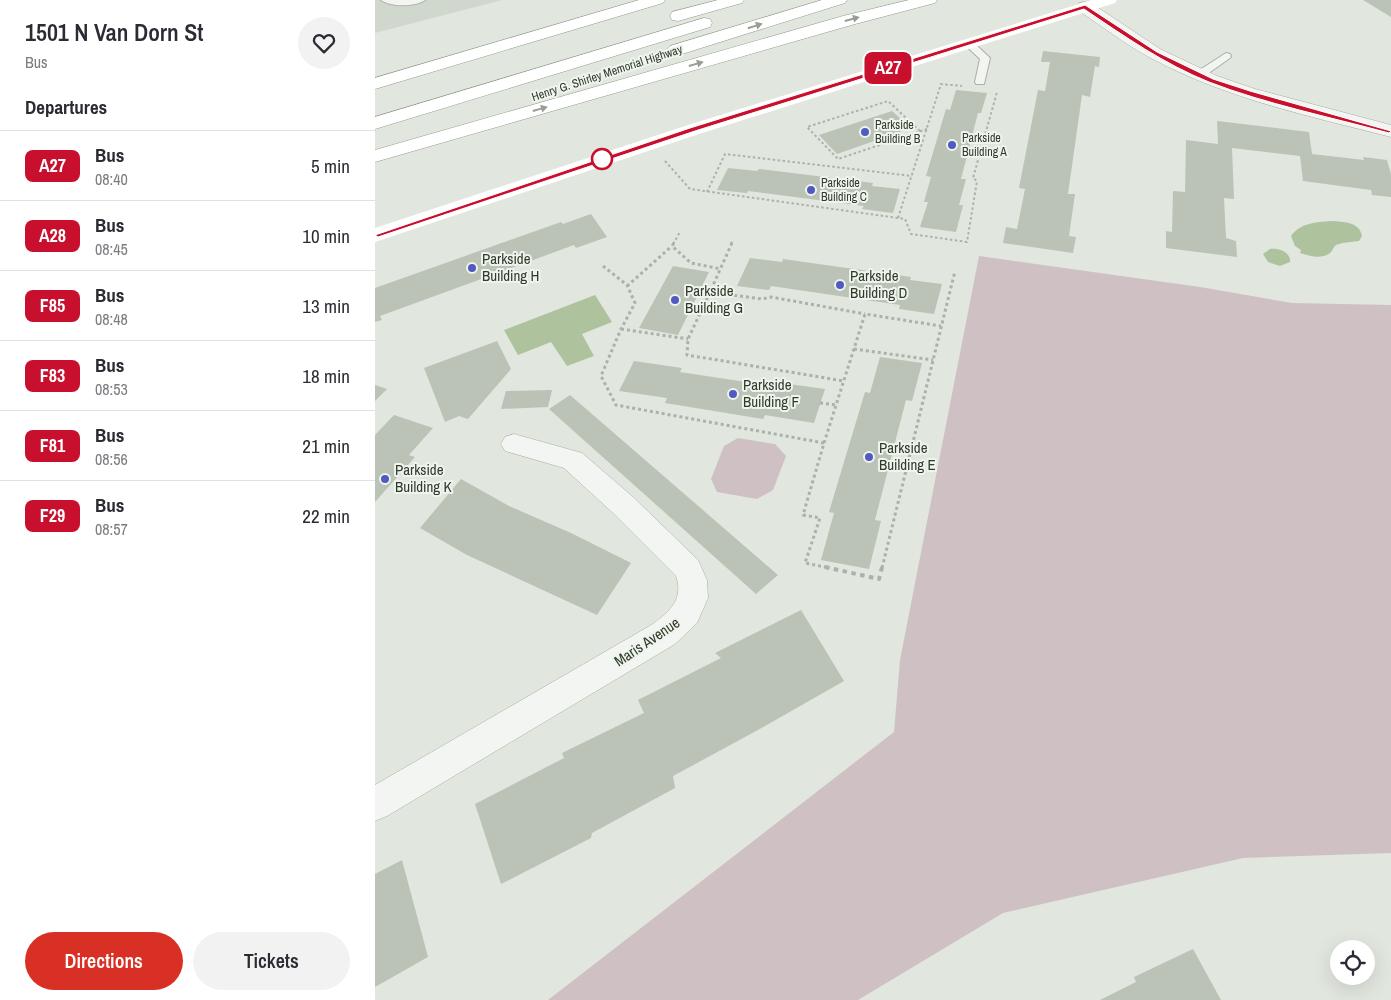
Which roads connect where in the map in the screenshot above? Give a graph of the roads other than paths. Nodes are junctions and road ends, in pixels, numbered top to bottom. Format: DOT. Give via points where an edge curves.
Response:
graph roads {
  1 [pos="386,0"];
  2 [pos="420,0"];
  3 [pos="622,0"];
  4 [pos="657,0"];
  5 [pos="736,0"];
  6 [pos="839,0"];
  7 [pos="929,0"];
  8 [pos="1109,0"];
  9 [pos="1085,7"];
  10 [pos="753,8"];
  11 [pos="968,43"];
  12 [pos="1226,56"];
  13 [pos="656,57"];
  14 [pos="637,63"];
  15 [pos="1199,75"];
  16 [pos="375,77"];
  17 [pos="980,82"];
  18 [pos="375,84"];
  19 [pos="375,108"];
  20 [pos="375,123"];
  21 [pos="1391,131"];
  22 [pos="375,148"];
  23 [pos="375,156"];
  24 [pos="375,235"];
  25 [pos="514,444"];
  26 [pos="375,804"];
  1 -- 2 [label="lane"];
  3 -- 16 [label="main road"];
  4 -- 18 [label="main road"];
  5 -- 19 [label="main road" via="610,35"];
  13 -- 6 [label="main road, Henry G. Shirley Memorial Highway, one-way"];
  23 -- 7 [label="main road, one-way"];
  8 -- 9 [label="main road"];
  9 -- 11 [label="main road"];
  9 -- 15 [label="street" via="1155,53"];
  10 -- 20 [label="main road"];
  11 -- 17 [label="lane" via="985,58"];
  11 -- 24 [label="main road"];
  12 -- 15 [label="lane"];
  14 -- 22 [label="main road, Henry G. Shirley Memorial Highway"];
  15 -- 21 [label="street" via="1248,93"];
  25 -- 26 [label="street, Maris Avenue" via="573,460 623,505 687,569 694,581 691,606 683,618 664,634"];
}
